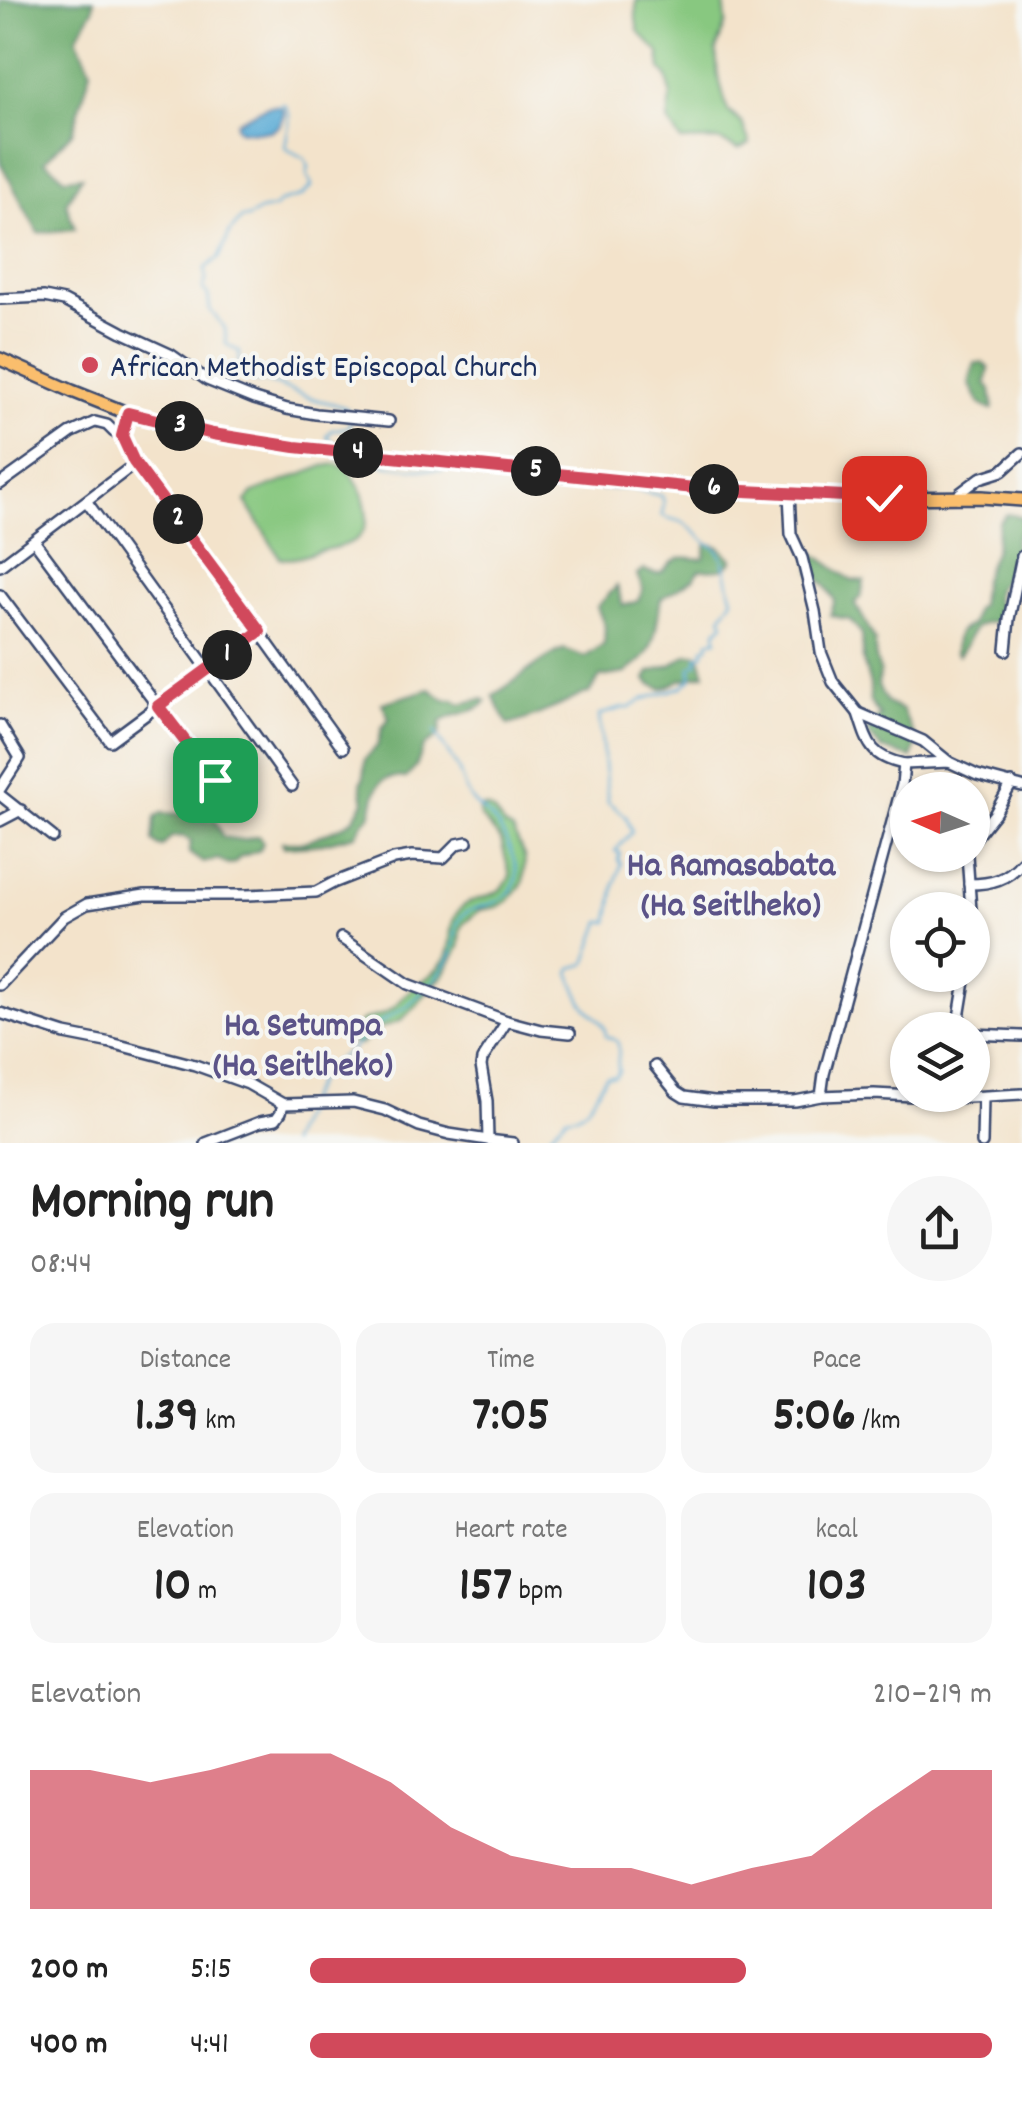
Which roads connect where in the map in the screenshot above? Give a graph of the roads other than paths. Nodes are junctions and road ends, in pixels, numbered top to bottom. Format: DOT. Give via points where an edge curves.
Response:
graph roads {
  1 [pos="0,299"];
  2 [pos="0,358"];
  3 [pos="128,413"];
  4 [pos="389,421"];
  5 [pos="122,432"];
  6 [pos="1022,453"];
  7 [pos="134,462"];
  8 [pos="0,484"];
  9 [pos="789,493"];
  10 [pos="958,498"];
  11 [pos="1022,500"];
  12 [pos="87,502"];
  13 [pos="35,542"];
  14 [pos="1022,556"];
  15 [pos="0,566"];
  16 [pos="0,595"];
  17 [pos="260,631"];
  18 [pos="1006,650"];
  19 [pos="208,668"];
  20 [pos="158,706"];
  21 [pos="858,713"];
  22 [pos="0,724"];
  23 [pos="343,748"];
  24 [pos="949,762"];
  25 [pos="904,764"];
  26 [pos="1017,785"];
  27 [pos="292,786"];
  28 [pos="224,790"];
  29 [pos="0,792"];
  30 [pos="21,810"];
  31 [pos="990,820"];
  32 [pos="0,821"];
  33 [pos="53,837"];
  34 [pos="468,842"];
  35 [pos="1022,862"];
  36 [pos="968,872"];
  37 [pos="969,884"];
  38 [pos="970,892"];
  39 [pos="341,938"];
  40 [pos="0,985"];
  41 [pos="0,1013"];
  42 [pos="507,1021"];
  43 [pos="570,1033"];
  44 [pos="990,1035"];
  45 [pos="1022,1036"];
  46 [pos="655,1066"];
  47 [pos="890,1094"];
  48 [pos="1022,1094"];
  49 [pos="821,1096"];
  50 [pos="990,1097"];
  51 [pos="282,1104"];
  52 [pos="982,1112"];
  53 [pos="488,1140"];
  54 [pos="206,1143"];
  55 [pos="513,1143"];
  56 [pos="982,1143"];
  1 -- 4 [label="street" via="64,301 254,399"];
  2 -- 3 [label="main road"];
  3 -- 5 [label="street"];
  3 -- 9 [label="main road" via="295,447"];
  5 -- 7 [label="street"];
  5 -- 8 [label="street" via="95,422"];
  6 -- 10 [label="street"];
  7 -- 12 [label="street"];
  7 -- 17 [label="street"];
  9 -- 10 [label="main road"];
  9 -- 21 [label="street" via="790,534 805,570 822,652 833,682"];
  10 -- 11 [label="main road"];
  12 -- 13 [label="street"];
  12 -- 19 [label="street"];
  13 -- 15 [label="street"];
  13 -- 20 [label="street"];
  14 -- 18 [label="street"];
  16 -- 20 [label="street" via="110,741"];
  17 -- 19 [label="street"];
  17 -- 23 [label="street"];
  19 -- 20 [label="street"];
  19 -- 27 [label="street"];
  20 -- 28 [label="street"];
  21 -- 24 [label="street" via="923,741"];
  21 -- 25 [label="street" via="872,750"];
  22 -- 29 [label="street" via="20,758"];
  24 -- 25 [label="street"];
  24 -- 26 [label="street"];
  25 -- 49 [label="street"];
  26 -- 31 [label="street"];
  29 -- 30 [label="street"];
  30 -- 32 [label="street"];
  30 -- 33 [label="street"];
  34 -- 40 [label="street" via="442,858 394,860 316,892 145,895 87,904 64,917"];
  35 -- 37 [label="street" via="1002,879"];
  36 -- 37 [label="street"];
  37 -- 38 [label="street"];
  39 -- 42 [label="street" via="408,984"];
  41 -- 51 [label="street" via="195,1065"];
  42 -- 43 [label="street"];
  42 -- 53 [label="street" via="481,1066"];
  44 -- 45 [label="street"];
  46 -- 49 [label="street" via="684,1097 753,1102"];
  47 -- 49 [label="street"];
  48 -- 50 [label="street"];
  51 -- 53 [label="street" via="353,1102 419,1126"];
  51 -- 54 [label="street" via="276,1119"];
  52 -- 56 [label="street"];
  53 -- 55 [label="street"];
}
